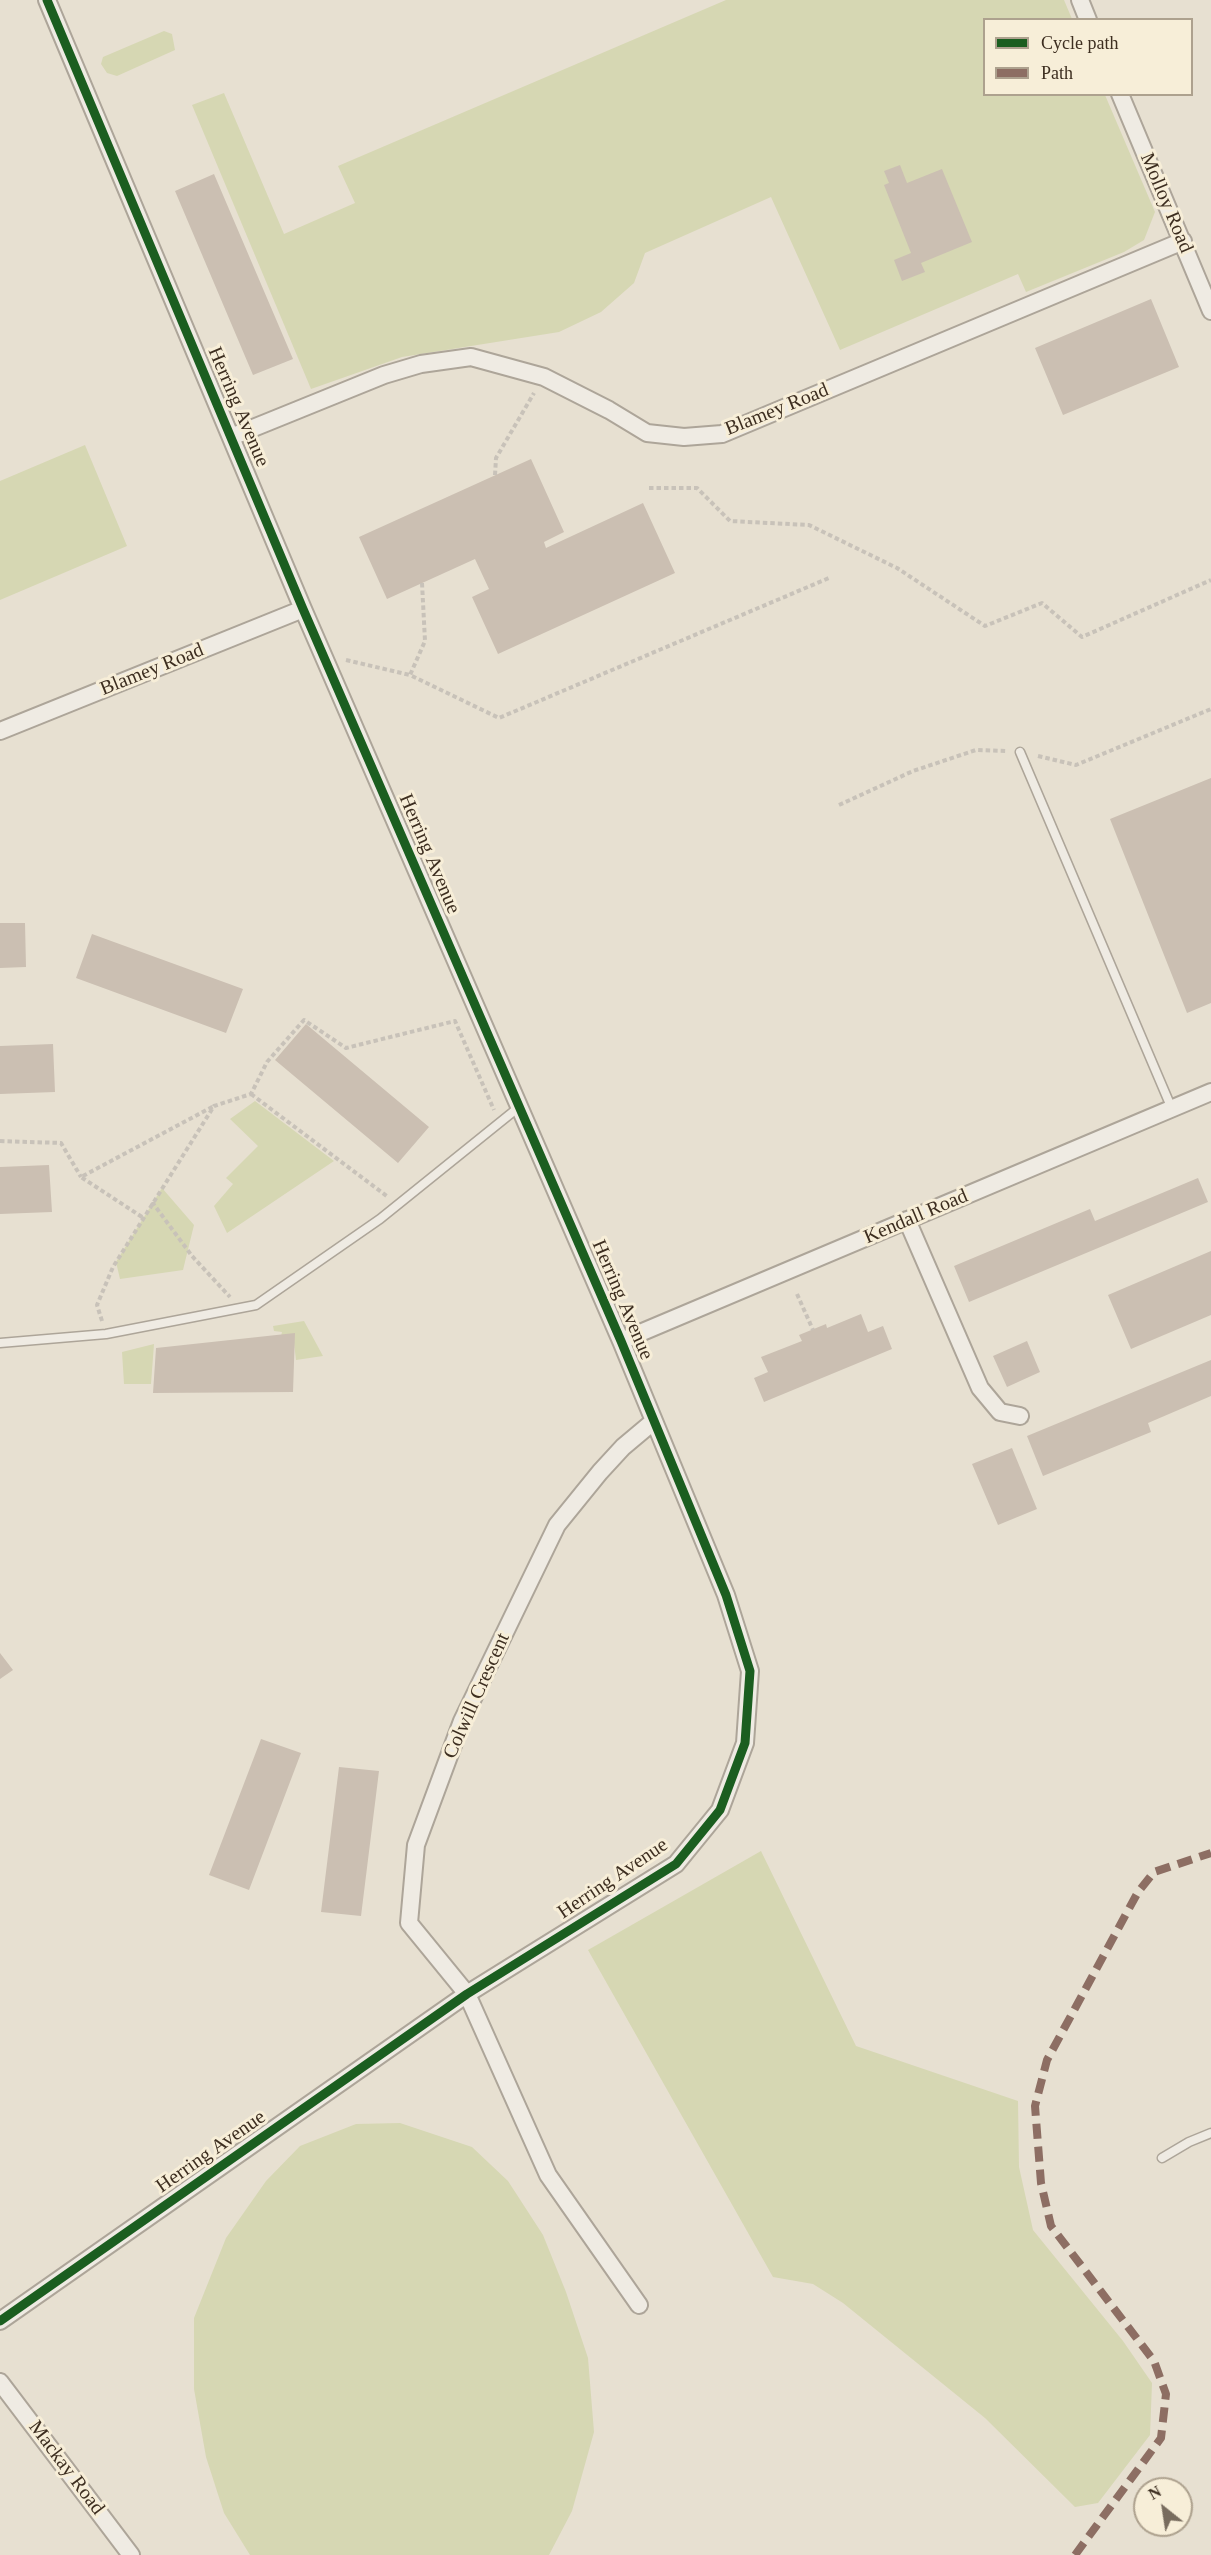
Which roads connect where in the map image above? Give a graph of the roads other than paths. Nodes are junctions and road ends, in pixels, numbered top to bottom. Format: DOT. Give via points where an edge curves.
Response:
graph roads {
  1 [pos="47,0"];
  2 [pos="1080,0"];
  3 [pos="1087,18"];
  4 [pos="1121,96"];
  5 [pos="1183,241"];
  6 [pos="1211,311"];
  7 [pos="231,437"];
  8 [pos="303,609"];
  9 [pos="0,731"];
  10 [pos="1020,752"];
  11 [pos="1211,1092"];
  12 [pos="519,1107"];
  13 [pos="1172,1109"];
  14 [pos="907,1220"];
  15 [pos="621,1341"];
  16 [pos="0,1343"];
  17 [pos="1020,1416"];
  18 [pos="654,1421"];
  19 [pos="467,1994"];
  20 [pos="1211,2133"];
  21 [pos="1162,2158"];
  22 [pos="639,2306"];
  23 [pos="0,2321"];
  24 [pos="0,2382"];
  25 [pos="131,2555"];
  1 -- 7 [label="street, Herring Avenue"];
  2 -- 3 [label="street"];
  4 -- 5 [label="street, Molloy Road"];
  5 -- 6 [label="street, Molloy Road"];
  5 -- 7 [label="street, Blamey Road" via="722,434 684,437 647,433 544,377 471,357 421,364 384,375"];
  7 -- 8 [label="street, Herring Avenue"];
  8 -- 9 [label="street, Blamey Road"];
  8 -- 12 [label="street, Herring Avenue"];
  10 -- 13 [label="lane"];
  11 -- 13 [label="street, Kendall Road"];
  12 -- 15 [label="street, Herring Avenue"];
  12 -- 16 [label="lane" via="398,1204 256,1305 106,1334"];
  13 -- 14 [label="street, Kendall Road"];
  14 -- 15 [label="street, Kendall Road"];
  14 -- 17 [label="street" via="980,1388 1000,1412"];
  15 -- 18 [label="street, Herring Avenue"];
  18 -- 19 [label="street, Colwill Crescent" via="623,1447 557,1525 462,1721 416,1845 409,1923"];
  18 -- 19 [label="street, Herring Avenue" via="726,1595 750,1671 745,1743 720,1810 676,1864"];
  19 -- 22 [label="street, Colwill Crescent" via="549,2175"];
  19 -- 23 [label="street, Herring Avenue"];
  20 -- 21 [label="lane"];
  24 -- 25 [label="street, Mackay Road"];
}
